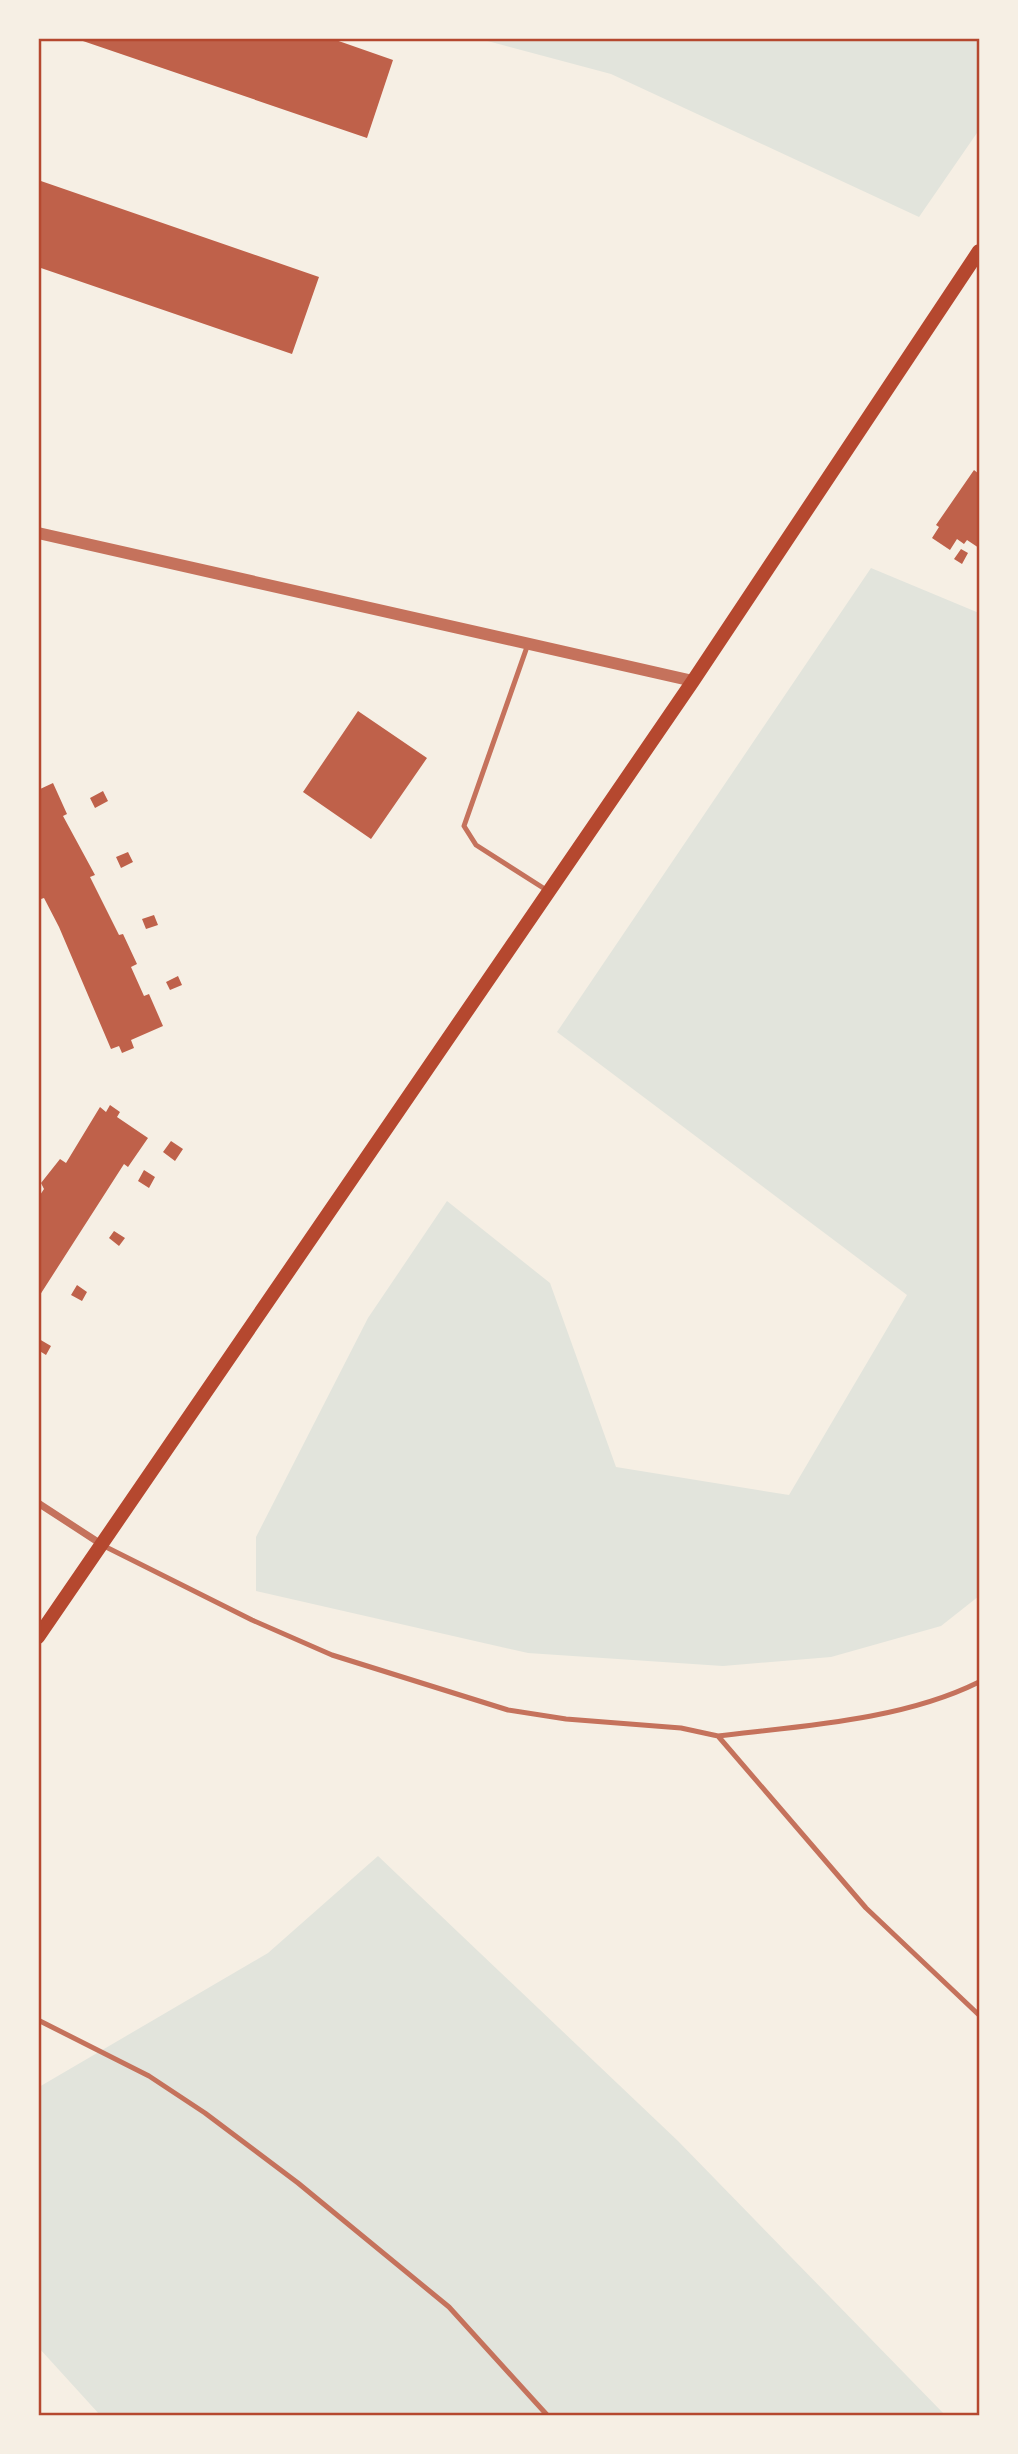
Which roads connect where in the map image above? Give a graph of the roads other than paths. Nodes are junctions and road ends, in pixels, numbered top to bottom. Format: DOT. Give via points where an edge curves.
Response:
graph roads {
  1 [pos="979,251"];
  2 [pos="38,533"];
  3 [pos="528,644"];
  4 [pos="693,681"];
  5 [pos="548,891"];
  6 [pos="38,1503"];
  7 [pos="101,1544"];
  8 [pos="38,1637"];
  9 [pos="979,1682"];
  10 [pos="719,1736"];
  11 [pos="979,2015"];
  12 [pos="38,2020"];
  13 [pos="548,2416"];
  1 -- 4 [label="main road"];
  2 -- 3 [label="street"];
  3 -- 4 [label="street"];
  3 -- 5 [label="lane" via="464,825 476,845"];
  4 -- 5 [label="main road"];
  5 -- 7 [label="main road"];
  6 -- 7 [label="street"];
  7 -- 8 [label="main road"];
  7 -- 10 [label="lane" via="332,1656 508,1710"];
  9 -- 10 [label="lane" via="925,1702 845,1720"];
  10 -- 11 [label="lane" via="866,1908"];
  12 -- 13 [label="lane" via="149,2076 298,2183 449,2307"];
}
